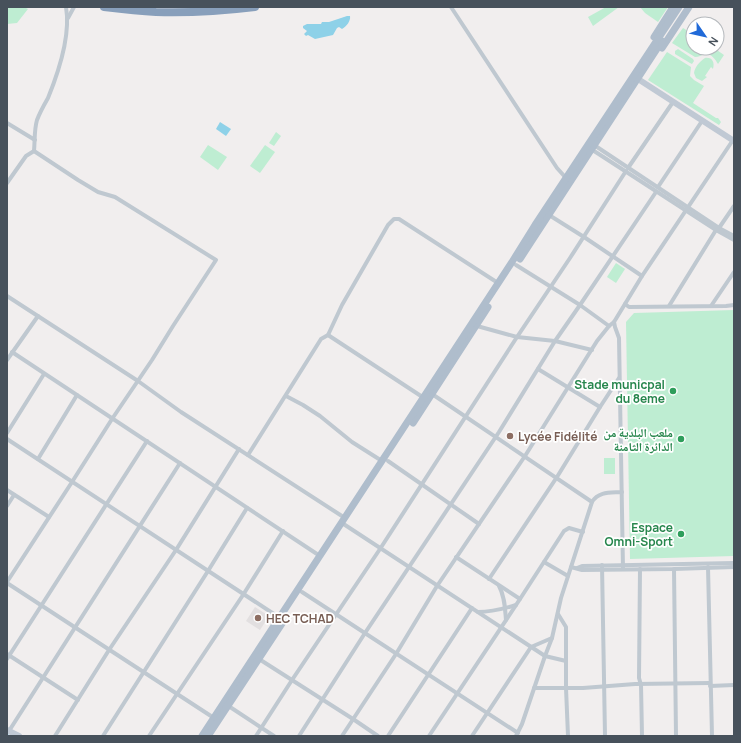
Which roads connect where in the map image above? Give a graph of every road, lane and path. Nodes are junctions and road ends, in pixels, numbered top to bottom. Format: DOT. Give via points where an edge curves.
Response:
graph roads {
  1 [pos="66,7"];
  2 [pos="74,7"];
  3 [pos="104,7"];
  4 [pos="122,7"];
  5 [pos="229,7"];
  6 [pos="255,7"];
  7 [pos="451,7"];
  8 [pos="674,7"];
  9 [pos="679,7"];
  10 [pos="685,7"];
  11 [pos="690,7"];
  12 [pos="175,8"];
  13 [pos="68,18"];
  14 [pos="668,28"];
  15 [pos="652,53"];
  16 [pos="638,79"];
  17 [pos="673,102"];
  18 [pos="619,103"];
  19 [pos="702,121"];
  20 [pos="8,124"];
  21 [pos="35,140"];
  22 [pos="733,141"];
  23 [pos="591,146"];
  24 [pos="34,151"];
  25 [pos="627,170"];
  26 [pos="566,178"];
  27 [pos="7,183"];
  28 [pos="657,189"];
  29 [pos="734,206"];
  30 [pos="687,209"];
  31 [pos="549,215"];
  32 [pos="718,229"];
  33 [pos="734,236"];
  34 [pos="584,237"];
  35 [pos="734,240"];
  36 [pos="613,256"];
  37 [pos="516,265"];
  38 [pos="734,272"];
  39 [pos="642,276"];
  40 [pos="498,283"];
  41 [pos="551,287"];
  42 [pos="7,296"];
  43 [pos="625,304"];
  44 [pos="580,305"];
  45 [pos="734,305"];
  46 [pos="669,306"];
  47 [pos="711,306"];
  48 [pos="38,316"];
  49 [pos="614,322"];
  50 [pos="476,326"];
  51 [pos="609,326"];
  52 [pos="328,334"];
  53 [pos="517,337"];
  54 [pos="555,341"];
  55 [pos="592,350"];
  56 [pos="12,352"];
  57 [pos="7,360"];
  58 [pos="538,369"];
  59 [pos="44,374"];
  60 [pos="620,377"];
  61 [pos="138,381"];
  62 [pos="569,388"];
  63 [pos="428,394"];
  64 [pos="77,395"];
  65 [pos="286,396"];
  66 [pos="600,407"];
  67 [pos="466,416"];
  68 [pos="112,419"];
  69 [pos="7,433"];
  70 [pos="496,436"];
  71 [pos="7,439"];
  72 [pos="147,441"];
  73 [pos="239,449"];
  74 [pos="248,455"];
  75 [pos="525,456"];
  76 [pos="38,459"];
  77 [pos="385,461"];
  78 [pos="180,463"];
  79 [pos="557,477"];
  80 [pos="72,482"];
  81 [pos="421,484"];
  82 [pos="215,486"];
  83 [pos="7,490"];
  84 [pos="622,492"];
  85 [pos="14,495"];
  86 [pos="592,502"];
  87 [pos="451,504"];
  88 [pos="106,505"];
  89 [pos="7,506"];
  90 [pos="247,508"];
  91 [pos="49,517"];
  92 [pos="344,522"];
  93 [pos="479,524"];
  94 [pos="140,527"];
  95 [pos="283,531"];
  96 [pos="583,532"];
  97 [pos="380,548"];
  98 [pos="176,550"];
  99 [pos="320,556"];
  100 [pos="456,557"];
  101 [pos="544,562"];
  102 [pos="734,563"];
  103 [pos="409,567"];
  104 [pos="571,567"];
  105 [pos="602,567"];
  106 [pos="623,567"];
  107 [pos="708,567"];
  108 [pos="734,567"];
  109 [pos="640,569"];
  110 [pos="674,569"];
  111 [pos="208,571"];
  112 [pos="568,576"];
  113 [pos="489,579"];
  114 [pos="7,582"];
  115 [pos="497,584"];
  116 [pos="437,586"];
  117 [pos="302,592"];
  118 [pos="243,595"];
  119 [pos="520,599"];
  120 [pos="41,605"];
  121 [pos="516,605"];
  122 [pos="472,608"];
  123 [pos="505,609"];
  124 [pos="478,612"];
  125 [pos="337,614"];
  126 [pos="558,614"];
  127 [pos="280,618"];
  128 [pos="506,621"];
  129 [pos="74,627"];
  130 [pos="501,628"];
  131 [pos="365,633"];
  132 [pos="552,638"];
  133 [pos="531,647"];
  134 [pos="110,650"];
  135 [pos="396,654"];
  136 [pos="8,656"];
  137 [pos="545,656"];
  138 [pos="259,659"];
  139 [pos="566,661"];
  140 [pos="144,672"];
  141 [pos="428,674"];
  142 [pos="43,677"];
  143 [pos="292,680"];
  144 [pos="675,683"];
  145 [pos="641,684"];
  146 [pos="710,685"];
  147 [pos="734,685"];
  148 [pos="604,686"];
  149 [pos="534,688"];
  150 [pos="566,688"];
  151 [pos="177,694"];
  152 [pos="458,694"];
  153 [pos="78,700"];
  154 [pos="322,700"];
  155 [pos="226,705"];
  156 [pos="488,714"];
  157 [pos="214,718"];
  158 [pos="353,719"];
  159 [pos="261,728"];
  160 [pos="8,730"];
  161 [pos="517,735"];
  162 [pos="20,736"];
  163 [pos="55,736"];
  164 [pos="103,736"];
  165 [pos="149,736"];
  166 [pos="202,736"];
  167 [pos="208,736"];
  168 [pos="256,736"];
  169 [pos="274,736"];
  170 [pos="299,736"];
  171 [pos="342,736"];
  172 [pos="378,736"];
  173 [pos="388,736"];
  174 [pos="429,736"];
  175 [pos="472,736"];
  176 [pos="568,736"];
  177 [pos="604,736"];
  178 [pos="642,736"];
  179 [pos="676,736"];
  180 [pos="712,736"];
  1 -- 13 [label="street"];
  2 -- 13 [label="street"];
  3 -- 6 [label="highway" via="157,12 205,12"];
  4 -- 12 [label="highway"];
  5 -- 12 [label="highway"];
  7 -- 26 [label="street"];
  8 -- 15 [label="main road" via="657,31 652,43"];
  9 -- 14 [label="main road"];
  10 -- 14 [label="main road"];
  11 -- 15 [label="main road" via="662,47"];
  13 -- 21 [label="street" via="62,56 55,80 38,119"];
  14 -- 15 [label="main road"];
  15 -- 16 [label="main road"];
  15 -- 18 [label="main road"];
  16 -- 17 [label="street"];
  16 -- 18 [label="main road"];
  17 -- 19 [label="street"];
  17 -- 25 [label="street"];
  18 -- 23 [label="main road"];
  19 -- 22 [label="street"];
  19 -- 28 [label="street"];
  20 -- 21 [label="street"];
  21 -- 24 [label="street"];
  22 -- 30 [label="street"];
  23 -- 25 [label="street"];
  23 -- 26 [label="main road"];
  23 -- 31 [label="main road"];
  24 -- 27 [label="street" via="26,156"];
  24 -- 61 [label="street" via="98,192 115,197 216,260"];
  25 -- 28 [label="street"];
  25 -- 34 [label="street"];
  26 -- 40 [label="main road"];
  28 -- 30 [label="street"];
  28 -- 36 [label="street"];
  29 -- 32 [label="street"];
  30 -- 32 [label="street"];
  30 -- 39 [label="street"];
  31 -- 34 [label="street"];
  31 -- 37 [label="main road"];
  32 -- 33 [label="street"];
  32 -- 35 [label="street"];
  32 -- 46 [label="street"];
  34 -- 36 [label="street"];
  34 -- 41 [label="street"];
  36 -- 39 [label="street"];
  36 -- 44 [label="street"];
  37 -- 41 [label="street"];
  37 -- 50 [label="main road"];
  38 -- 47 [label="street"];
  39 -- 43 [label="street"];
  40 -- 52 [label="street" via="399,219 394,219 350,291"];
  40 -- 63 [label="main road"];
  41 -- 44 [label="street"];
  41 -- 53 [label="street"];
  42 -- 48 [label="street"];
  43 -- 46 [label="street" via="629,308"];
  43 -- 49 [label="street"];
  44 -- 51 [label="street"];
  44 -- 54 [label="street"];
  45 -- 47 [label="street"];
  46 -- 47 [label="street"];
  48 -- 56 [label="street"];
  48 -- 61 [label="street"];
  49 -- 51 [label="street"];
  49 -- 60 [label="street" via="619,338"];
  50 -- 53 [label="street"];
  50 -- 63 [label="main road"];
  51 -- 55 [label="street"];
  52 -- 63 [label="street"];
  52 -- 65 [label="street" via="321,339"];
  53 -- 54 [label="street"];
  53 -- 67 [label="street"];
  54 -- 55 [label="street"];
  54 -- 58 [label="street"];
  55 -- 62 [label="street"];
  56 -- 57 [label="street"];
  56 -- 59 [label="street"];
  58 -- 62 [label="street"];
  58 -- 70 [label="street"];
  59 -- 64 [label="street"];
  59 -- 69 [label="street"];
  60 -- 66 [label="street"];
  60 -- 84 [label="street"];
  61 -- 68 [label="street"];
  61 -- 73 [label="street"];
  62 -- 66 [label="street"];
  62 -- 75 [label="street"];
  63 -- 67 [label="street"];
  63 -- 77 [label="main road"];
  64 -- 68 [label="street"];
  64 -- 76 [label="street"];
  65 -- 74 [label="street"];
  65 -- 77 [label="street" via="320,416 352,442"];
  66 -- 79 [label="street"];
  67 -- 70 [label="street"];
  67 -- 81 [label="street"];
  68 -- 72 [label="street"];
  68 -- 80 [label="street"];
  70 -- 75 [label="street"];
  70 -- 87 [label="street"];
  71 -- 76 [label="street"];
  72 -- 78 [label="street"];
  72 -- 88 [label="street"];
  73 -- 74 [label="street"];
  73 -- 82 [label="street"];
  74 -- 92 [label="street"];
  75 -- 79 [label="street"];
  75 -- 93 [label="street"];
  76 -- 80 [label="street"];
  77 -- 81 [label="street"];
  77 -- 92 [label="main road"];
  78 -- 82 [label="street"];
  78 -- 94 [label="street"];
  79 -- 86 [label="street"];
  79 -- 113 [label="street"];
  80 -- 88 [label="street"];
  80 -- 91 [label="street"];
  81 -- 87 [label="street"];
  81 -- 97 [label="street"];
  82 -- 90 [label="street"];
  82 -- 98 [label="street"];
  83 -- 85 [label="street"];
  84 -- 86 [label="street" via="600,494"];
  84 -- 106 [label="street"];
  85 -- 89 [label="street"];
  85 -- 91 [label="street"];
  86 -- 96 [label="street"];
  87 -- 93 [label="street"];
  87 -- 103 [label="street"];
  88 -- 94 [label="street"];
  88 -- 120 [label="street"];
  90 -- 95 [label="street"];
  90 -- 111 [label="street"];
  91 -- 114 [label="street"];
  92 -- 97 [label="street"];
  92 -- 99 [label="main road"];
  92 -- 117 [label="main road"];
  93 -- 100 [label="street"];
  94 -- 98 [label="street"];
  94 -- 129 [label="street"];
  95 -- 99 [label="street"];
  95 -- 118 [label="street"];
  96 -- 101 [label="street" via="570,528 565,530"];
  96 -- 104 [label="street"];
  97 -- 103 [label="street"];
  97 -- 125 [label="street"];
  98 -- 111 [label="street"];
  98 -- 134 [label="street"];
  99 -- 127 [label="main road"];
  100 -- 113 [label="street"];
  100 -- 116 [label="street"];
  101 -- 112 [label="street"];
  101 -- 119 [label="street"];
  102 -- 106 [label="street"];
  103 -- 116 [label="street"];
  103 -- 131 [label="street"];
  104 -- 105 [label="street" via="582,570"];
  104 -- 112 [label="street"];
  105 -- 106 [label="street"];
  105 -- 148 [label="street"];
  106 -- 109 [label="street"];
  107 -- 108 [label="street"];
  107 -- 110 [label="street"];
  107 -- 146 [label="street"];
  109 -- 110 [label="street"];
  109 -- 145 [label="street"];
  110 -- 144 [label="street"];
  111 -- 118 [label="street"];
  111 -- 140 [label="street"];
  112 -- 126 [label="street"];
  113 -- 115 [label="street"];
  114 -- 120 [label="street"];
  115 -- 119 [label="street"];
  115 -- 123 [label="street" via="504,597"];
  116 -- 122 [label="street"];
  116 -- 135 [label="street"];
  117 -- 125 [label="street"];
  117 -- 138 [label="main road"];
  118 -- 127 [label="street"];
  118 -- 151 [label="street"];
  119 -- 121 [label="street"];
  120 -- 129 [label="street"];
  120 -- 136 [label="street"];
  121 -- 123 [label="street"];
  121 -- 128 [label="street"];
  122 -- 124 [label="street"];
  122 -- 141 [label="street"];
  123 -- 124 [label="street"];
  123 -- 128 [label="street"];
  124 -- 130 [label="street"];
  125 -- 131 [label="street"];
  125 -- 143 [label="street"];
  126 -- 132 [label="street"];
  126 -- 139 [label="street" via="566,627"];
  127 -- 155 [label="main road"];
  128 -- 130 [label="street"];
  129 -- 134 [label="street"];
  129 -- 142 [label="street"];
  130 -- 133 [label="street"];
  130 -- 152 [label="street"];
  131 -- 135 [label="street"];
  131 -- 154 [label="street"];
  132 -- 133 [label="street"];
  132 -- 137 [label="street"];
  133 -- 137 [label="street"];
  133 -- 156 [label="street"];
  134 -- 140 [label="street"];
  134 -- 153 [label="street"];
  135 -- 141 [label="street"];
  135 -- 158 [label="street"];
  136 -- 142 [label="street"];
  137 -- 139 [label="street"];
  137 -- 149 [label="street"];
  138 -- 143 [label="street"];
  138 -- 155 [label="main road"];
  139 -- 150 [label="street"];
  140 -- 151 [label="street"];
  140 -- 164 [label="street"];
  141 -- 152 [label="street"];
  141 -- 173 [label="street"];
  142 -- 153 [label="street"];
  142 -- 160 [label="street"];
  143 -- 154 [label="street"];
  143 -- 159 [label="street"];
  144 -- 145 [label="street"];
  144 -- 146 [label="street"];
  144 -- 179 [label="street"];
  145 -- 148 [label="street"];
  145 -- 178 [label="street"];
  146 -- 147 [label="street"];
  146 -- 180 [label="street"];
  148 -- 150 [label="street"];
  148 -- 177 [label="street"];
  149 -- 150 [label="street"];
  149 -- 161 [label="street"];
  150 -- 176 [label="street"];
  151 -- 157 [label="street"];
  151 -- 165 [label="street"];
  152 -- 156 [label="street"];
  152 -- 174 [label="street"];
  153 -- 163 [label="street"];
  154 -- 158 [label="street"];
  154 -- 170 [label="street"];
  155 -- 157 [label="main road"];
  155 -- 159 [label="street"];
  155 -- 167 [label="main road"];
  156 -- 161 [label="street"];
  156 -- 175 [label="street"];
  157 -- 166 [label="main road"];
  158 -- 171 [label="street"];
  158 -- 172 [label="street"];
  159 -- 168 [label="street"];
  159 -- 169 [label="street"];
  160 -- 162 [label="street"];
}
